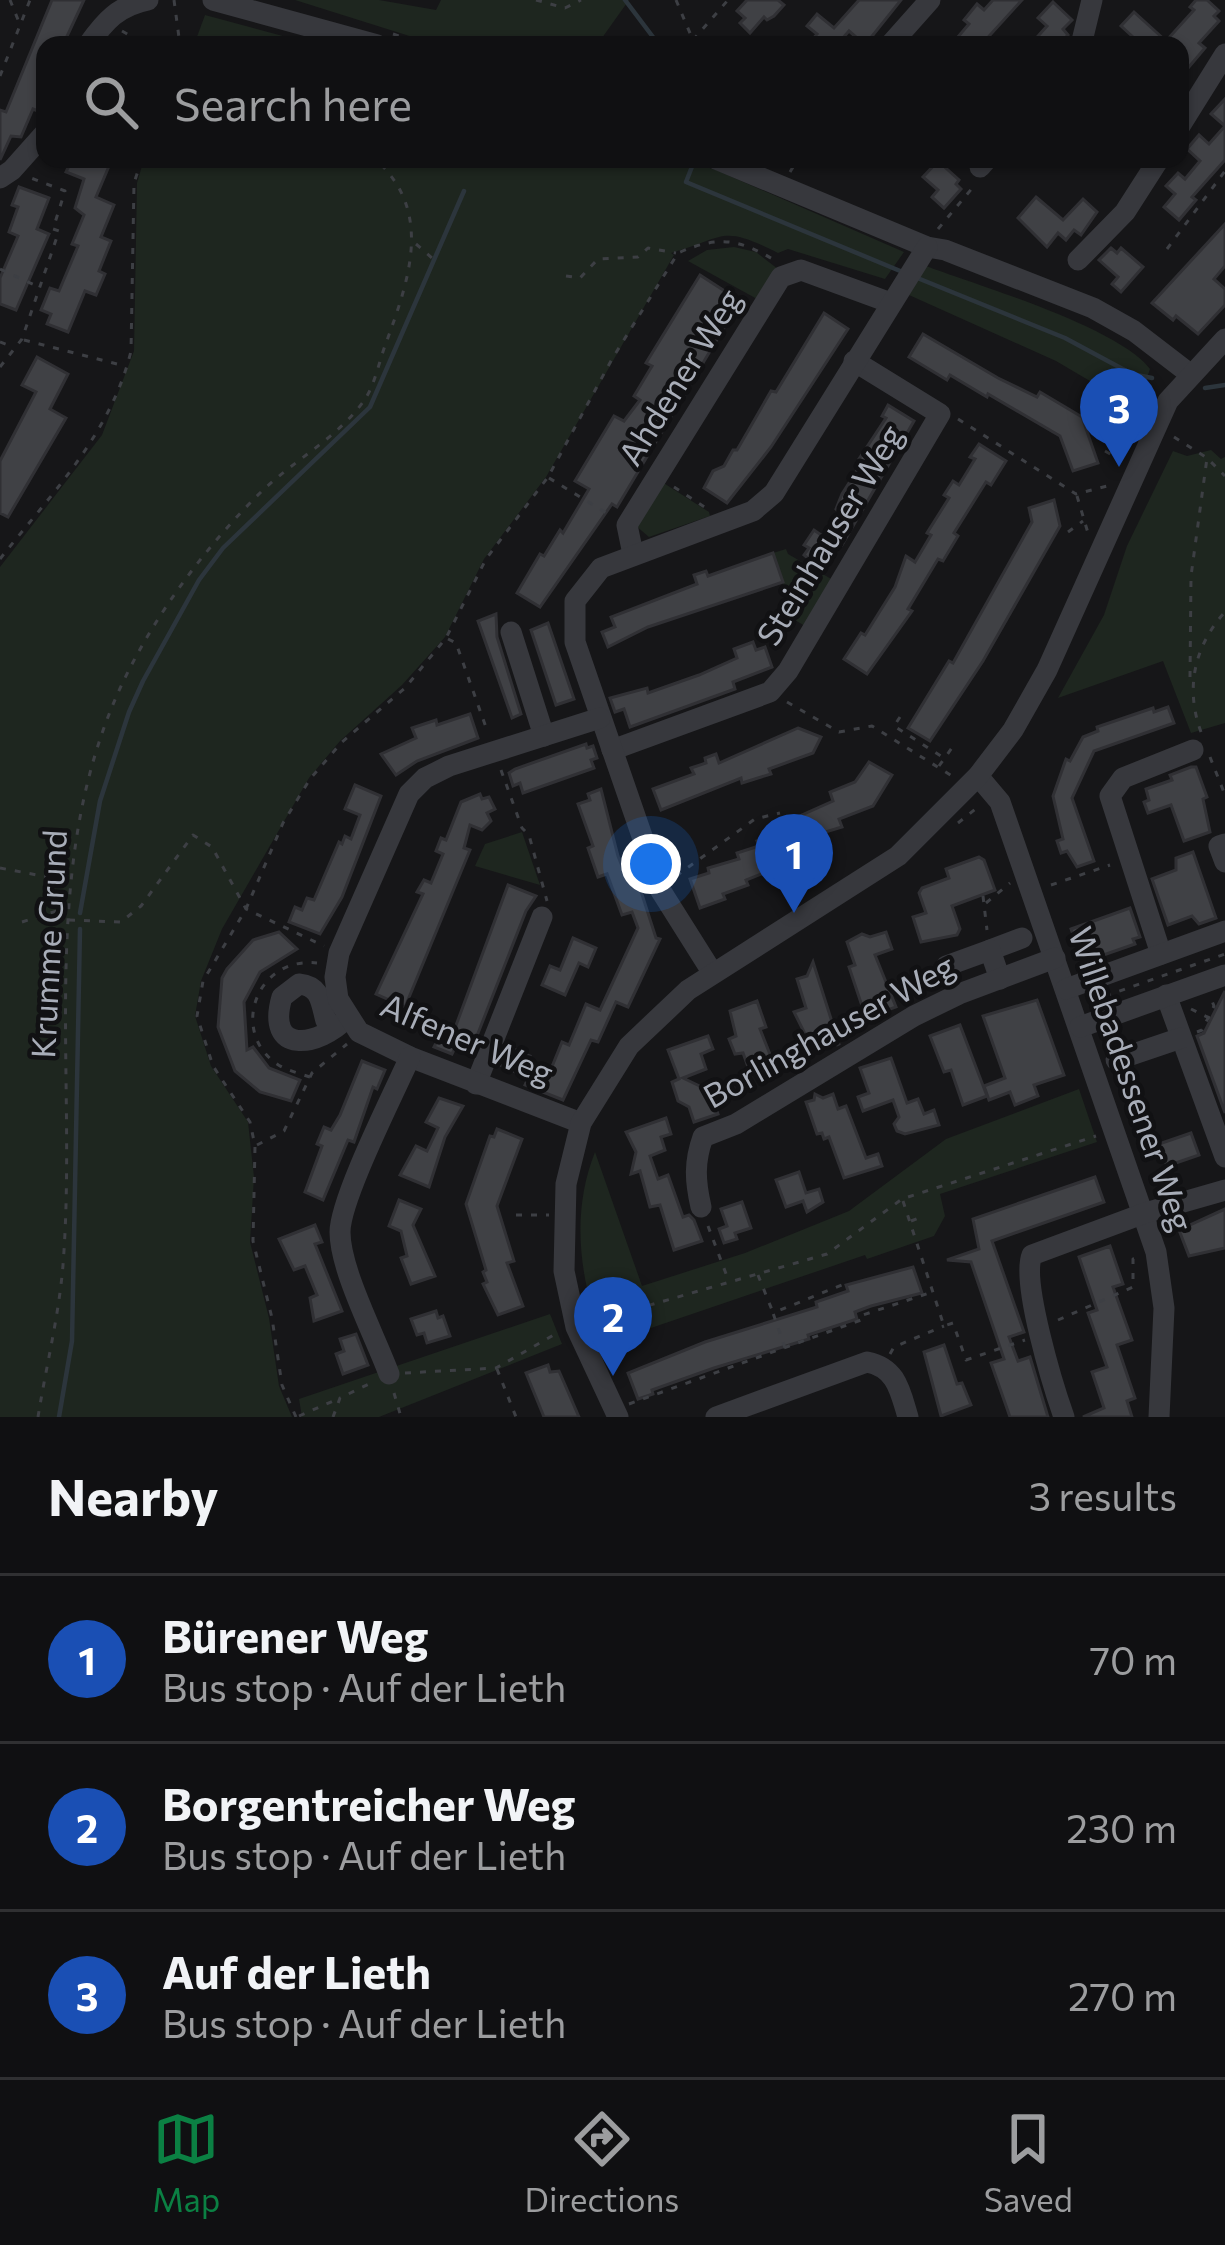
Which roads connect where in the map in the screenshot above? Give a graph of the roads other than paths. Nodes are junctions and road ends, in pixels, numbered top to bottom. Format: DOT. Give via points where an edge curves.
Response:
graph roads {
  1 [pos="213,0"];
  2 [pos="930,0"];
  3 [pos="1092,0"];
  4 [pos="134,2"];
  5 [pos="94,36"];
  6 [pos="344,36"];
  7 [pos="898,36"];
  8 [pos="1083,36"];
  9 [pos="1225,54"];
  10 [pos="1189,112"];
  11 [pos="36,142"];
  12 [pos="738,168"];
  13 [pos="1153,168"];
  14 [pos="6,174"];
  15 [pos="930,246"];
  16 [pos="1078,260"];
  17 [pos="891,303"];
  18 [pos="1225,339"];
  19 [pos="854,361"];
  20 [pos="1190,374"];
  21 [pos="633,554"];
  22 [pos="511,632"];
  23 [pos="600,718"];
  24 [pos="544,736"];
  25 [pos="612,749"];
  26 [pos="1193,750"];
  27 [pos="978,776"];
  28 [pos="1225,844"];
  29 [pos="1225,862"];
  30 [pos="542,916"];
  31 [pos="1225,931"];
  32 [pos="1022,938"];
  33 [pos="990,950"];
  34 [pos="1161,955"];
  35 [pos="1055,958"];
  36 [pos="946,966"];
  37 [pos="712,972"];
  38 [pos="1225,975"];
  39 [pos="1000,979"];
  40 [pos="1166,995"];
  41 [pos="1073,1008"];
  42 [pos="1190,1034"];
  43 [pos="410,1057"];
  44 [pos="1116,1060"];
  45 [pos="476,1084"];
  46 [pos="581,1123"];
  47 [pos="1225,1157"];
  48 [pos="1225,1190"];
  49 [pos="701,1207"];
  50 [pos="1145,1214"];
  51 [pos="388,1374"];
  52 [pos="751,1411"];
  53 [pos="618,1417"];
  54 [pos="716,1417"];
  55 [pos="908,1417"];
  56 [pos="1064,1417"];
  57 [pos="1160,1417"];
  1 -- 6 [label="street"];
  2 -- 7 [label="street"];
  3 -- 8 [label="street"];
  4 -- 5 [label="street"];
  9 -- 10 [label="street"];
  11 -- 14 [label="street"];
  12 -- 15 [label="street"];
  13 -- 16 [label="street" via="1125,212"];
  15 -- 17 [label="street"];
  15 -- 20 [label="street" via="1093,308"];
  17 -- 19 [label="street"];
  17 -- 21 [label="street, Ahdener Weg" via="801,270 781,277 627,525"];
  18 -- 20 [label="street"];
  19 -- 21 [label="street" via="774,493 752,511"];
  19 -- 25 [label="street, Steinhauser Weg" via="940,414 788,671 770,692"];
  20 -- 27 [label="street" via="1155,426 1047,670"];
  21 -- 23 [label="street" via="601,568 575,602 575,642"];
  22 -- 24 [label="street"];
  23 -- 24 [label="street, Alfener Weg"];
  23 -- 25 [label="street"];
  24 -- 43 [label="street, Alfener Weg" via="448,766 409,794 339,953 334,977 344,1024"];
  25 -- 37 [label="street" via="660,888"];
  26 -- 34 [label="street" via="1123,778 1110,796"];
  27 -- 35 [label="street, Willebadessener Weg" via="1000,802"];
  27 -- 37 [label="street" via="898,856"];
  28 -- 29 [label="street"];
  30 -- 45 [label="street"];
  31 -- 34 [label="street"];
  32 -- 33 [label="street"];
  33 -- 36 [label="street"];
  33 -- 39 [label="street"];
  34 -- 41 [label="street"];
  35 -- 39 [label="street, Borlinghauser Weg"];
  35 -- 41 [label="street, Willebadessener Weg"];
  37 -- 46 [label="street" via="629,1046"];
  38 -- 40 [label="street"];
  39 -- 49 [label="street, Borlinghauser Weg" via="914,1016 704,1137 696,1169"];
  40 -- 41 [label="street"];
  40 -- 42 [label="street"];
  41 -- 50 [label="street, Willebadessener Weg"];
  42 -- 44 [label="street"];
  42 -- 47 [label="street"];
  43 -- 45 [label="street, Alfener Weg"];
  43 -- 51 [label="street" via="340,1231"];
  45 -- 46 [label="street, Alfener Weg"];
  46 -- 53 [label="street" via="562,1215 564,1270 577,1327"];
  48 -- 50 [label="street"];
  50 -- 56 [label="street" via="1032,1255 1026,1269"];
  50 -- 57 [label="street, Willebadessener Weg" via="1164,1308"];
  52 -- 54 [label="street"];
  52 -- 55 [label="street" via="867,1362 895,1376"];
}
